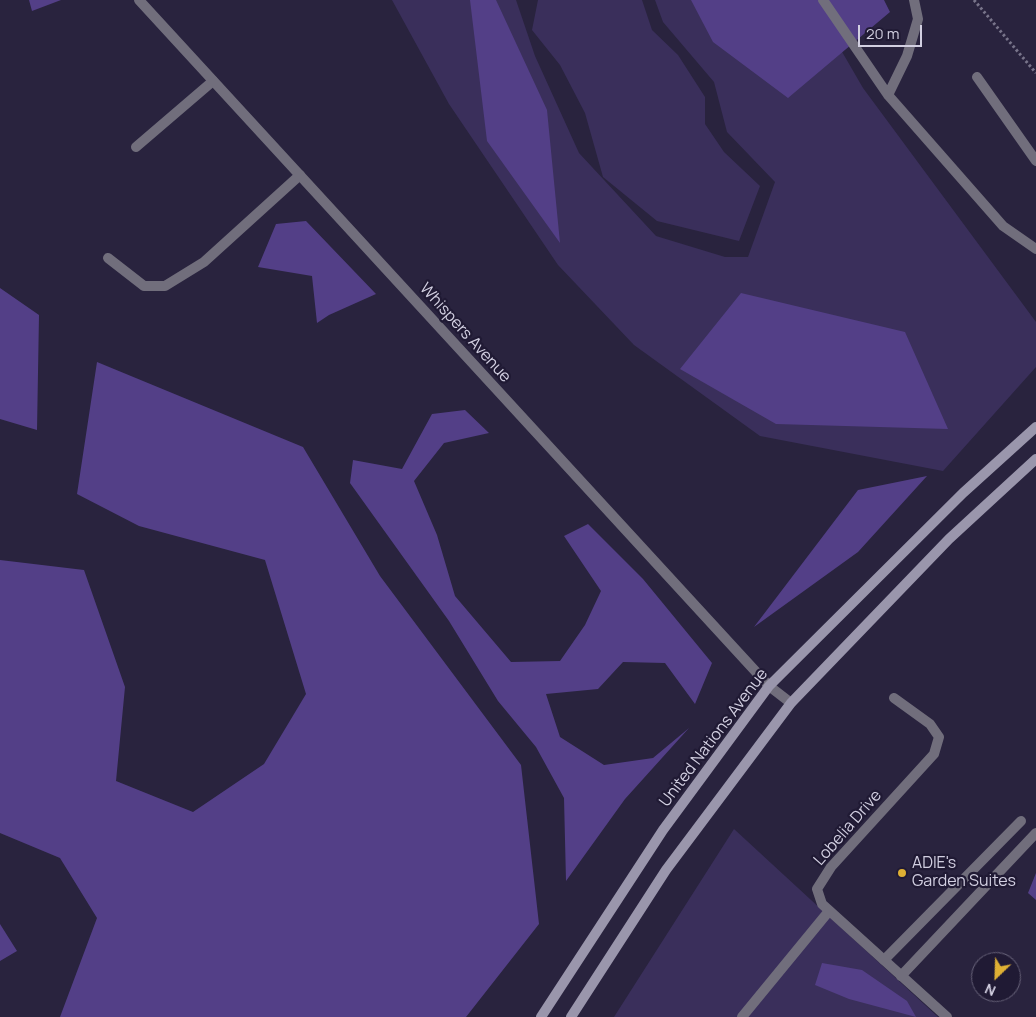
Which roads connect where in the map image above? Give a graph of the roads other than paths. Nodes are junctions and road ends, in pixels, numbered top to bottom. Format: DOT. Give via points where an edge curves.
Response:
graph roads {
  1 [pos="139,0"];
  2 [pos="823,0"];
  3 [pos="914,0"];
  4 [pos="977,77"];
  5 [pos="213,81"];
  6 [pos="888,95"];
  7 [pos="136,148"];
  8 [pos="1036,161"];
  9 [pos="300,175"];
  10 [pos="1036,249"];
  11 [pos="108,258"];
  12 [pos="1036,426"];
  13 [pos="1036,459"];
  14 [pos="768,686"];
  15 [pos="894,698"];
  16 [pos="790,703"];
  17 [pos="1021,821"];
  18 [pos="1036,834"];
  19 [pos="829,911"];
  20 [pos="884,960"];
  21 [pos="901,976"];
  22 [pos="541,1017"];
  23 [pos="570,1017"];
  24 [pos="742,1017"];
  25 [pos="947,1017"];
  1 -- 5 [label="street, Whispers Avenue"];
  2 -- 6 [label="street"];
  3 -- 6 [label="street" via="918,19 907,56"];
  4 -- 8 [label="street"];
  5 -- 7 [label="street"];
  5 -- 9 [label="street, Whispers Avenue"];
  6 -- 10 [label="street" via="1003,226"];
  9 -- 11 [label="street" via="204,262 165,286 144,286"];
  9 -- 14 [label="street, Whispers Avenue"];
  12 -- 14 [label="street, United Nations Avenue" via="963,493"];
  13 -- 16 [label="street" via="949,539"];
  14 -- 16 [label="street, Whispers Avenue"];
  14 -- 22 [label="street, United Nations Avenue" via="663,830"];
  15 -- 19 [label="street, Lobelia Drive" via="930,724 939,737 937,745 934,754 831,867 817,889 822,904"];
  16 -- 23 [label="street" via="666,870"];
  17 -- 20 [label="street"];
  18 -- 21 [label="street"];
  19 -- 20 [label="street, Lobelia Drive"];
  19 -- 24 [label="street"];
  20 -- 21 [label="street, Lobelia Drive"];
  21 -- 25 [label="street, Lobelia Drive"];
}
